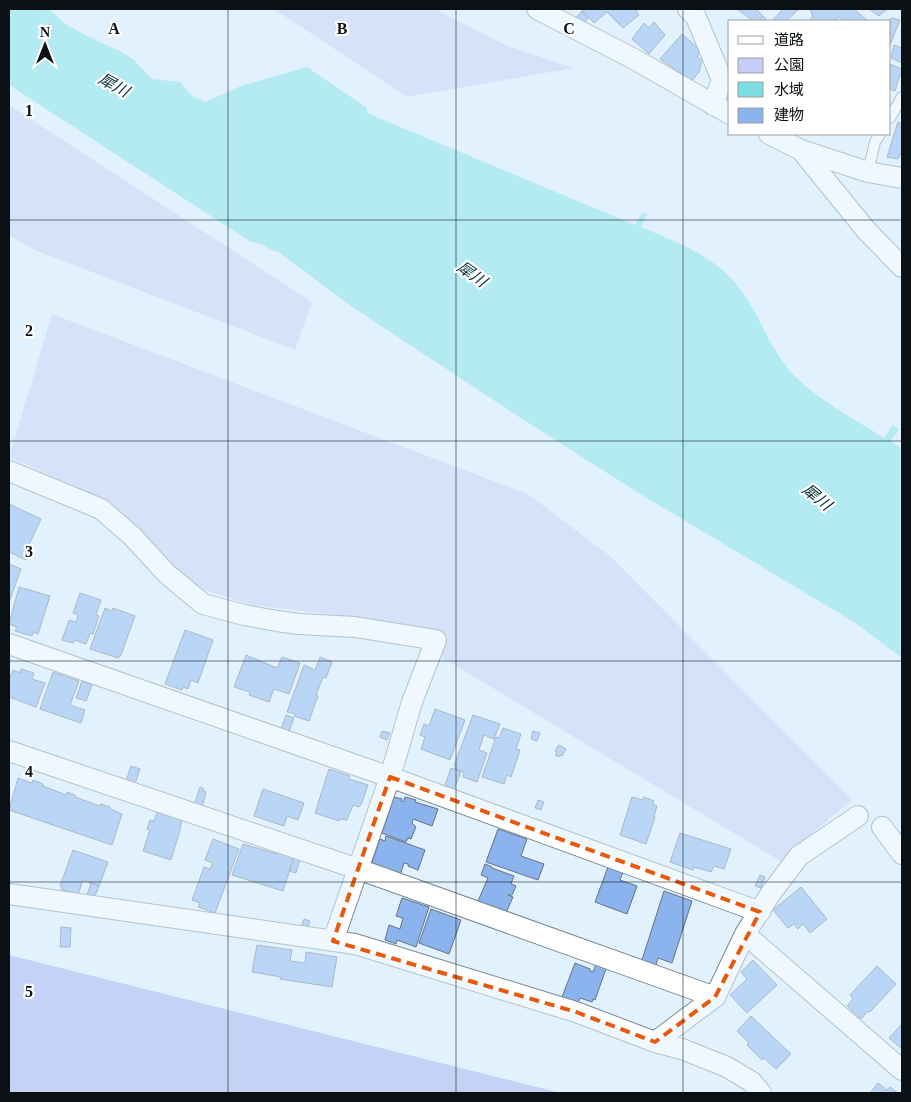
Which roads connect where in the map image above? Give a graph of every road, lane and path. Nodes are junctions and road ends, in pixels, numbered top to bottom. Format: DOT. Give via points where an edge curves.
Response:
graph roads {
  1 [pos="537,9"];
  2 [pos="688,9"];
  3 [pos="902,97"];
  4 [pos="722,109"];
  5 [pos="891,116"];
  6 [pos="771,135"];
  7 [pos="879,135"];
  8 [pos="801,150"];
  9 [pos="868,172"];
  10 [pos="902,178"];
  11 [pos="902,267"];
  12 [pos="9,472"];
  13 [pos="9,644"];
  14 [pos="9,751"];
  15 [pos="390,777"];
  16 [pos="858,816"];
  17 [pos="902,834"];
  18 [pos="902,854"];
  19 [pos="358,869"];
  20 [pos="9,894"];
  21 [pos="760,912"];
  22 [pos="745,934"];
  23 [pos="333,941"];
  24 [pos="714,996"];
  25 [pos="655,1042"];
  26 [pos="902,1070"];
  27 [pos="762,1093"];
  1 -- 4 [label="street"];
  2 -- 4 [label="street" via="696,17 722,80"];
  3 -- 5 [label="lane"];
  6 -- 8 [label="street"];
  7 -- 9 [label="lane"];
  8 -- 9 [label="street"];
  8 -- 11 [label="street" via="866,230"];
  9 -- 10 [label="street"];
  12 -- 15 [label="street" via="101,509 132,536 167,574 203,604 277,621 355,626 436,640 412,702"];
  13 -- 15 [label="street"];
  14 -- 19 [label="street"];
  15 -- 19 [label="street"];
  15 -- 21 [label="street"];
  16 -- 21 [label="street" via="799,856"];
  17 -- 18 [label="street" via="882,827"];
  19 -- 23 [label="street"];
  19 -- 24 [label="street"];
  20 -- 23 [label="street"];
  21 -- 22 [label="street"];
  22 -- 24 [label="street"];
  22 -- 26 [label="street"];
  23 -- 25 [label="street" via="355,944 576,1012"];
  24 -- 25 [label="street"];
  25 -- 27 [label="street" via="727,1067 752,1082"];
}
